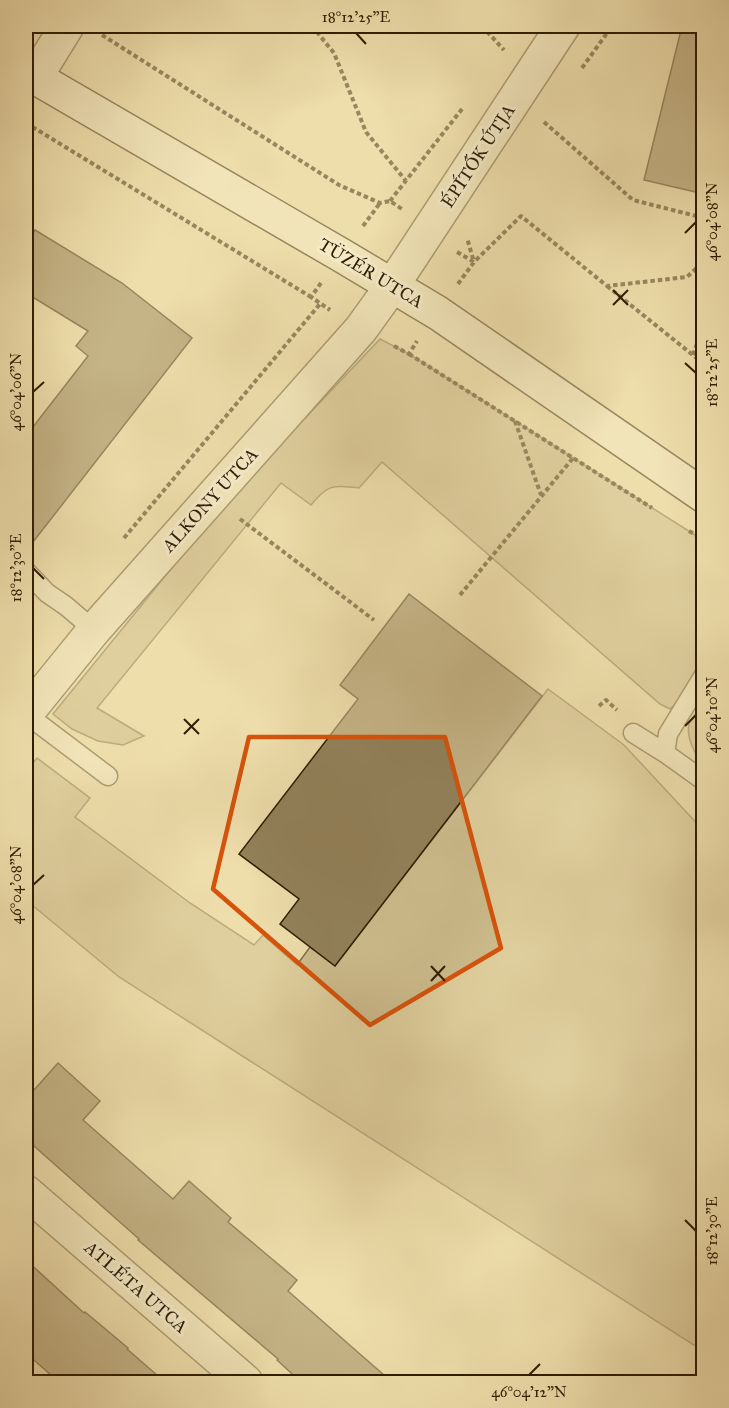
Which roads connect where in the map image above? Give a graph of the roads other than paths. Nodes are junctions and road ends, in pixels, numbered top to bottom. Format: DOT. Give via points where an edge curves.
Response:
graph roads {
  1 [pos="562,26"];
  2 [pos="81,28"];
  3 [pos="31,75"];
  4 [pos="392,285"];
  5 [pos="704,496"];
  6 [pos="26,572"];
  7 [pos="94,630"];
  8 [pos="704,675"];
  9 [pos="26,714"];
  10 [pos="633,733"];
  11 [pos="665,753"];
  12 [pos="108,776"];
  13 [pos="704,780"];
  14 [pos="26,1192"];
  15 [pos="246,1383"];
  1 -- 4 [label="street, ÉPÍTŐK ÚTJA"];
  2 -- 3 [label="street"];
  3 -- 4 [label="street, TÜZÉR UTCA"];
  4 -- 5 [label="street, TÜZÉR UTCA"];
  4 -- 7 [label="street, ALKONY UTCA" via="361,329"];
  6 -- 7 [label="lane"];
  7 -- 9 [label="street, ALKONY UTCA"];
  8 -- 11 [label="lane" via="668,734"];
  9 -- 12 [label="lane"];
  10 -- 11 [label="lane"];
  11 -- 13 [label="lane"];
  14 -- 15 [label="street, ATLÉTA UTCA"];
}
